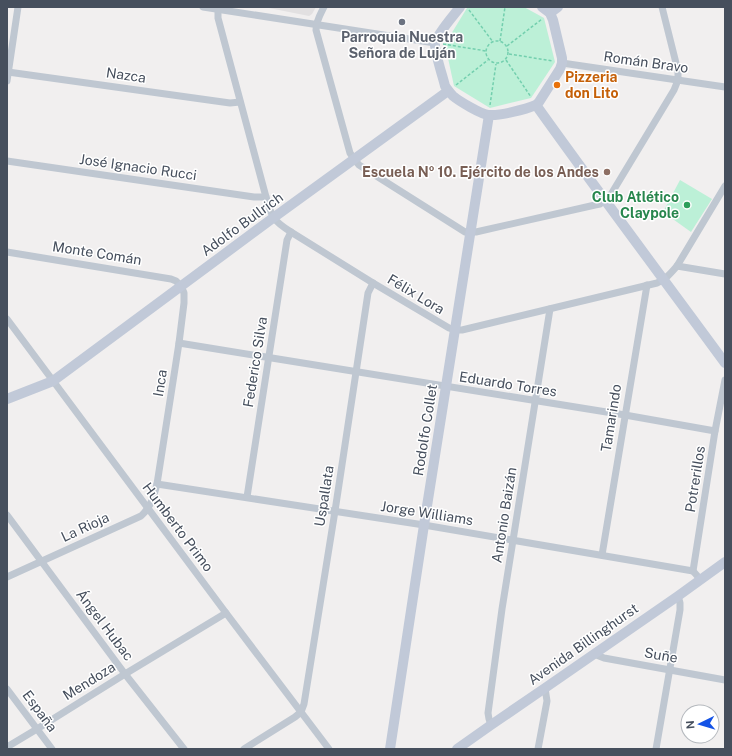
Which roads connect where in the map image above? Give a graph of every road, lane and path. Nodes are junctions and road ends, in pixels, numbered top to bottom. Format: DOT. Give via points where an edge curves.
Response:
graph roads {
  1 [pos="18,7"];
  2 [pos="203,7"];
  3 [pos="324,7"];
  4 [pos="464,7"];
  5 [pos="505,7"];
  6 [pos="662,7"];
  7 [pos="218,8"];
  8 [pos="550,9"];
  9 [pos="316,25"];
  10 [pos="493,42"];
  11 [pos="500,42"];
  12 [pos="435,43"];
  13 [pos="507,47"];
  14 [pos="486,51"];
  15 [pos="508,54"];
  16 [pos="488,59"];
  17 [pos="505,60"];
  18 [pos="562,63"];
  19 [pos="496,64"];
  20 [pos="8,72"];
  21 [pos="678,80"];
  22 [pos="7,81"];
  23 [pos="725,87"];
  24 [pos="448,91"];
  25 [pos="240,102"];
  26 [pos="536,105"];
  27 [pos="489,115"];
  28 [pos="354,159"];
  29 [pos="7,160"];
  30 [pos="725,186"];
  31 [pos="266,197"];
  32 [pos="605,201"];
  33 [pos="273,218"];
  34 [pos="290,232"];
  35 [pos="470,232"];
  36 [pos="7,252"];
  37 [pos="677,266"];
  38 [pos="725,274"];
  39 [pos="664,280"];
  40 [pos="373,283"];
  41 [pos="646,285"];
  42 [pos="182,286"];
  43 [pos="550,309"];
  44 [pos="7,319"];
  45 [pos="455,330"];
  46 [pos="179,343"];
  47 [pos="268,358"];
  48 [pos="725,363"];
  49 [pos="357,373"];
  50 [pos="725,380"];
  51 [pos="53,381"];
  52 [pos="445,387"];
  53 [pos="7,399"];
  54 [pos="535,401"];
  55 [pos="625,415"];
  56 [pos="715,431"];
  57 [pos="157,484"];
  58 [pos="247,497"];
  59 [pos="148,508"];
  60 [pos="335,511"];
  61 [pos="7,515"];
  62 [pos="424,526"];
  63 [pos="514,541"];
  64 [pos="602,555"];
  65 [pos="42,561"];
  66 [pos="725,562"];
  67 [pos="693,571"];
  68 [pos="7,577"];
  69 [pos="700,580"];
  70 [pos="678,596"];
  71 [pos="226,613"];
  72 [pos="594,654"];
  73 [pos="670,670"];
  74 [pos="125,674"];
  75 [pos="725,680"];
  76 [pos="545,688"];
  77 [pos="7,689"];
  78 [pos="301,712"];
  79 [pos="490,725"];
  80 [pos="37,729"];
  81 [pos="7,747"];
  82 [pos="52,749"];
  83 [pos="184,749"];
  84 [pos="244,749"];
  85 [pos="329,749"];
  86 [pos="390,749"];
  87 [pos="458,749"];
  88 [pos="538,749"];
  89 [pos="656,749"];
  1 -- 20 [label="street"];
  2 -- 7 [label="street"];
  3 -- 9 [label="street"];
  4 -- 10 [label="path"];
  4 -- 12 [label="street" via="438,36"];
  5 -- 11 [label="path"];
  6 -- 21 [label="street"];
  7 -- 9 [label="street"];
  7 -- 25 [label="street" via="218,18"];
  8 -- 13 [label="path"];
  8 -- 18 [label="street"];
  9 -- 12 [label="street"];
  9 -- 28 [label="street" via="350,153"];
  10 -- 11 [label="path"];
  10 -- 14 [label="path"];
  11 -- 13 [label="path"];
  12 -- 14 [label="path"];
  12 -- 24 [label="street"];
  13 -- 15 [label="path"];
  14 -- 16 [label="path"];
  15 -- 17 [label="path"];
  15 -- 18 [label="path"];
  16 -- 19 [label="path"];
  16 -- 24 [label="path"];
  17 -- 19 [label="path"];
  17 -- 26 [label="path"];
  18 -- 21 [label="street, Román Bravo"];
  18 -- 26 [label="street"];
  19 -- 27 [label="path"];
  20 -- 22 [label="street"];
  20 -- 25 [label="street, Nazca" via="230,103"];
  21 -- 23 [label="street, Román Bravo"];
  21 -- 32 [label="street"];
  24 -- 27 [label="street" via="481,113"];
  24 -- 28 [label="street, Adolfo Bullrich"];
  25 -- 31 [label="street"];
  26 -- 27 [label="street"];
  26 -- 32 [label="street"];
  27 -- 35 [label="street, Rodolfo Collet"];
  28 -- 33 [label="street, Adolfo Bullrich"];
  28 -- 35 [label="street" via="379,178 465,232"];
  29 -- 31 [label="street, José Ignacio Rucci"];
  30 -- 37 [label="street"];
  31 -- 33 [label="street"];
  32 -- 35 [label="street"];
  32 -- 39 [label="street"];
  33 -- 34 [label="street, Félix Lora"];
  33 -- 42 [label="street, Adolfo Bullrich"];
  34 -- 40 [label="street, Félix Lora"];
  34 -- 47 [label="street, Federico Silva"];
  35 -- 45 [label="street, Rodolfo Collet"];
  36 -- 42 [label="street, Monte Comán" via="164,277"];
  37 -- 38 [label="street"];
  37 -- 39 [label="street"];
  39 -- 41 [label="street, Félix Lora"];
  39 -- 48 [label="street"];
  40 -- 45 [label="street, Félix Lora"];
  40 -- 49 [label="street, Uspallata" via="368,292"];
  41 -- 43 [label="street, Félix Lora"];
  41 -- 55 [label="street, Tamarindo"];
  42 -- 46 [label="street, Inca" via="184,303"];
  42 -- 51 [label="street, Adolfo Bullrich"];
  43 -- 45 [label="street, Félix Lora"];
  43 -- 54 [label="street, Antonio Baizán"];
  44 -- 51 [label="street, Humberto Primo"];
  45 -- 52 [label="street, Rodolfo Collet"];
  46 -- 47 [label="street, Eduardo Torres"];
  46 -- 57 [label="street, Inca"];
  47 -- 49 [label="street, Eduardo Torres"];
  47 -- 58 [label="street, Federico Silva"];
  49 -- 52 [label="street, Eduardo Torres"];
  49 -- 60 [label="street, Uspallata"];
  50 -- 56 [label="street, Potrerillos"];
  51 -- 53 [label="street, Adolfo Bullrich"];
  51 -- 59 [label="street, Humberto Primo"];
  52 -- 54 [label="street, Eduardo Torres"];
  52 -- 62 [label="street, Rodolfo Collet"];
  54 -- 55 [label="street, Eduardo Torres"];
  54 -- 63 [label="street, Antonio Baizán"];
  55 -- 56 [label="street, Eduardo Torres"];
  55 -- 64 [label="street, Tamarindo"];
  56 -- 67 [label="street, Potrerillos"];
  57 -- 58 [label="street, Jorge Williams"];
  57 -- 59 [label="street"];
  58 -- 60 [label="street, Jorge Williams"];
  59 -- 65 [label="street, La Rioja" via="141,516"];
  59 -- 71 [label="street, Humberto Primo"];
  60 -- 62 [label="street, Jorge Williams"];
  60 -- 78 [label="street, Uspallata"];
  61 -- 65 [label="street, Ángel Hubac"];
  62 -- 63 [label="street, Jorge Williams"];
  62 -- 86 [label="street, Rodolfo Collet"];
  63 -- 64 [label="street, Jorge Williams"];
  63 -- 79 [label="street, Antonio Baizán" via="488,713"];
  64 -- 67 [label="street, Jorge Williams"];
  65 -- 68 [label="street, La Rioja"];
  65 -- 74 [label="street, Ángel Hubac"];
  66 -- 69 [label="street, Avenida Billinghurst"];
  67 -- 69 [label="street"];
  69 -- 70 [label="street, Avenida Billinghurst"];
  70 -- 72 [label="street, Avenida Billinghurst"];
  70 -- 73 [label="street" via="680,610"];
  71 -- 74 [label="street, Mendoza"];
  71 -- 78 [label="street, Humberto Primo"];
  72 -- 73 [label="street, Suñe"];
  72 -- 76 [label="street, Avenida Billinghurst"];
  73 -- 75 [label="street, Suñe"];
  73 -- 89 [label="street"];
  74 -- 80 [label="street, Mendoza"];
  74 -- 83 [label="street, Ángel Hubac"];
  76 -- 79 [label="street, Avenida Billinghurst"];
  76 -- 88 [label="street" via="547,701"];
  77 -- 80 [label="street, España"];
  78 -- 84 [label="street"];
  78 -- 85 [label="street, Humberto Primo"];
  79 -- 87 [label="street, Avenida Billinghurst"];
  80 -- 81 [label="street, Mendoza"];
  80 -- 82 [label="street, España"];
}
